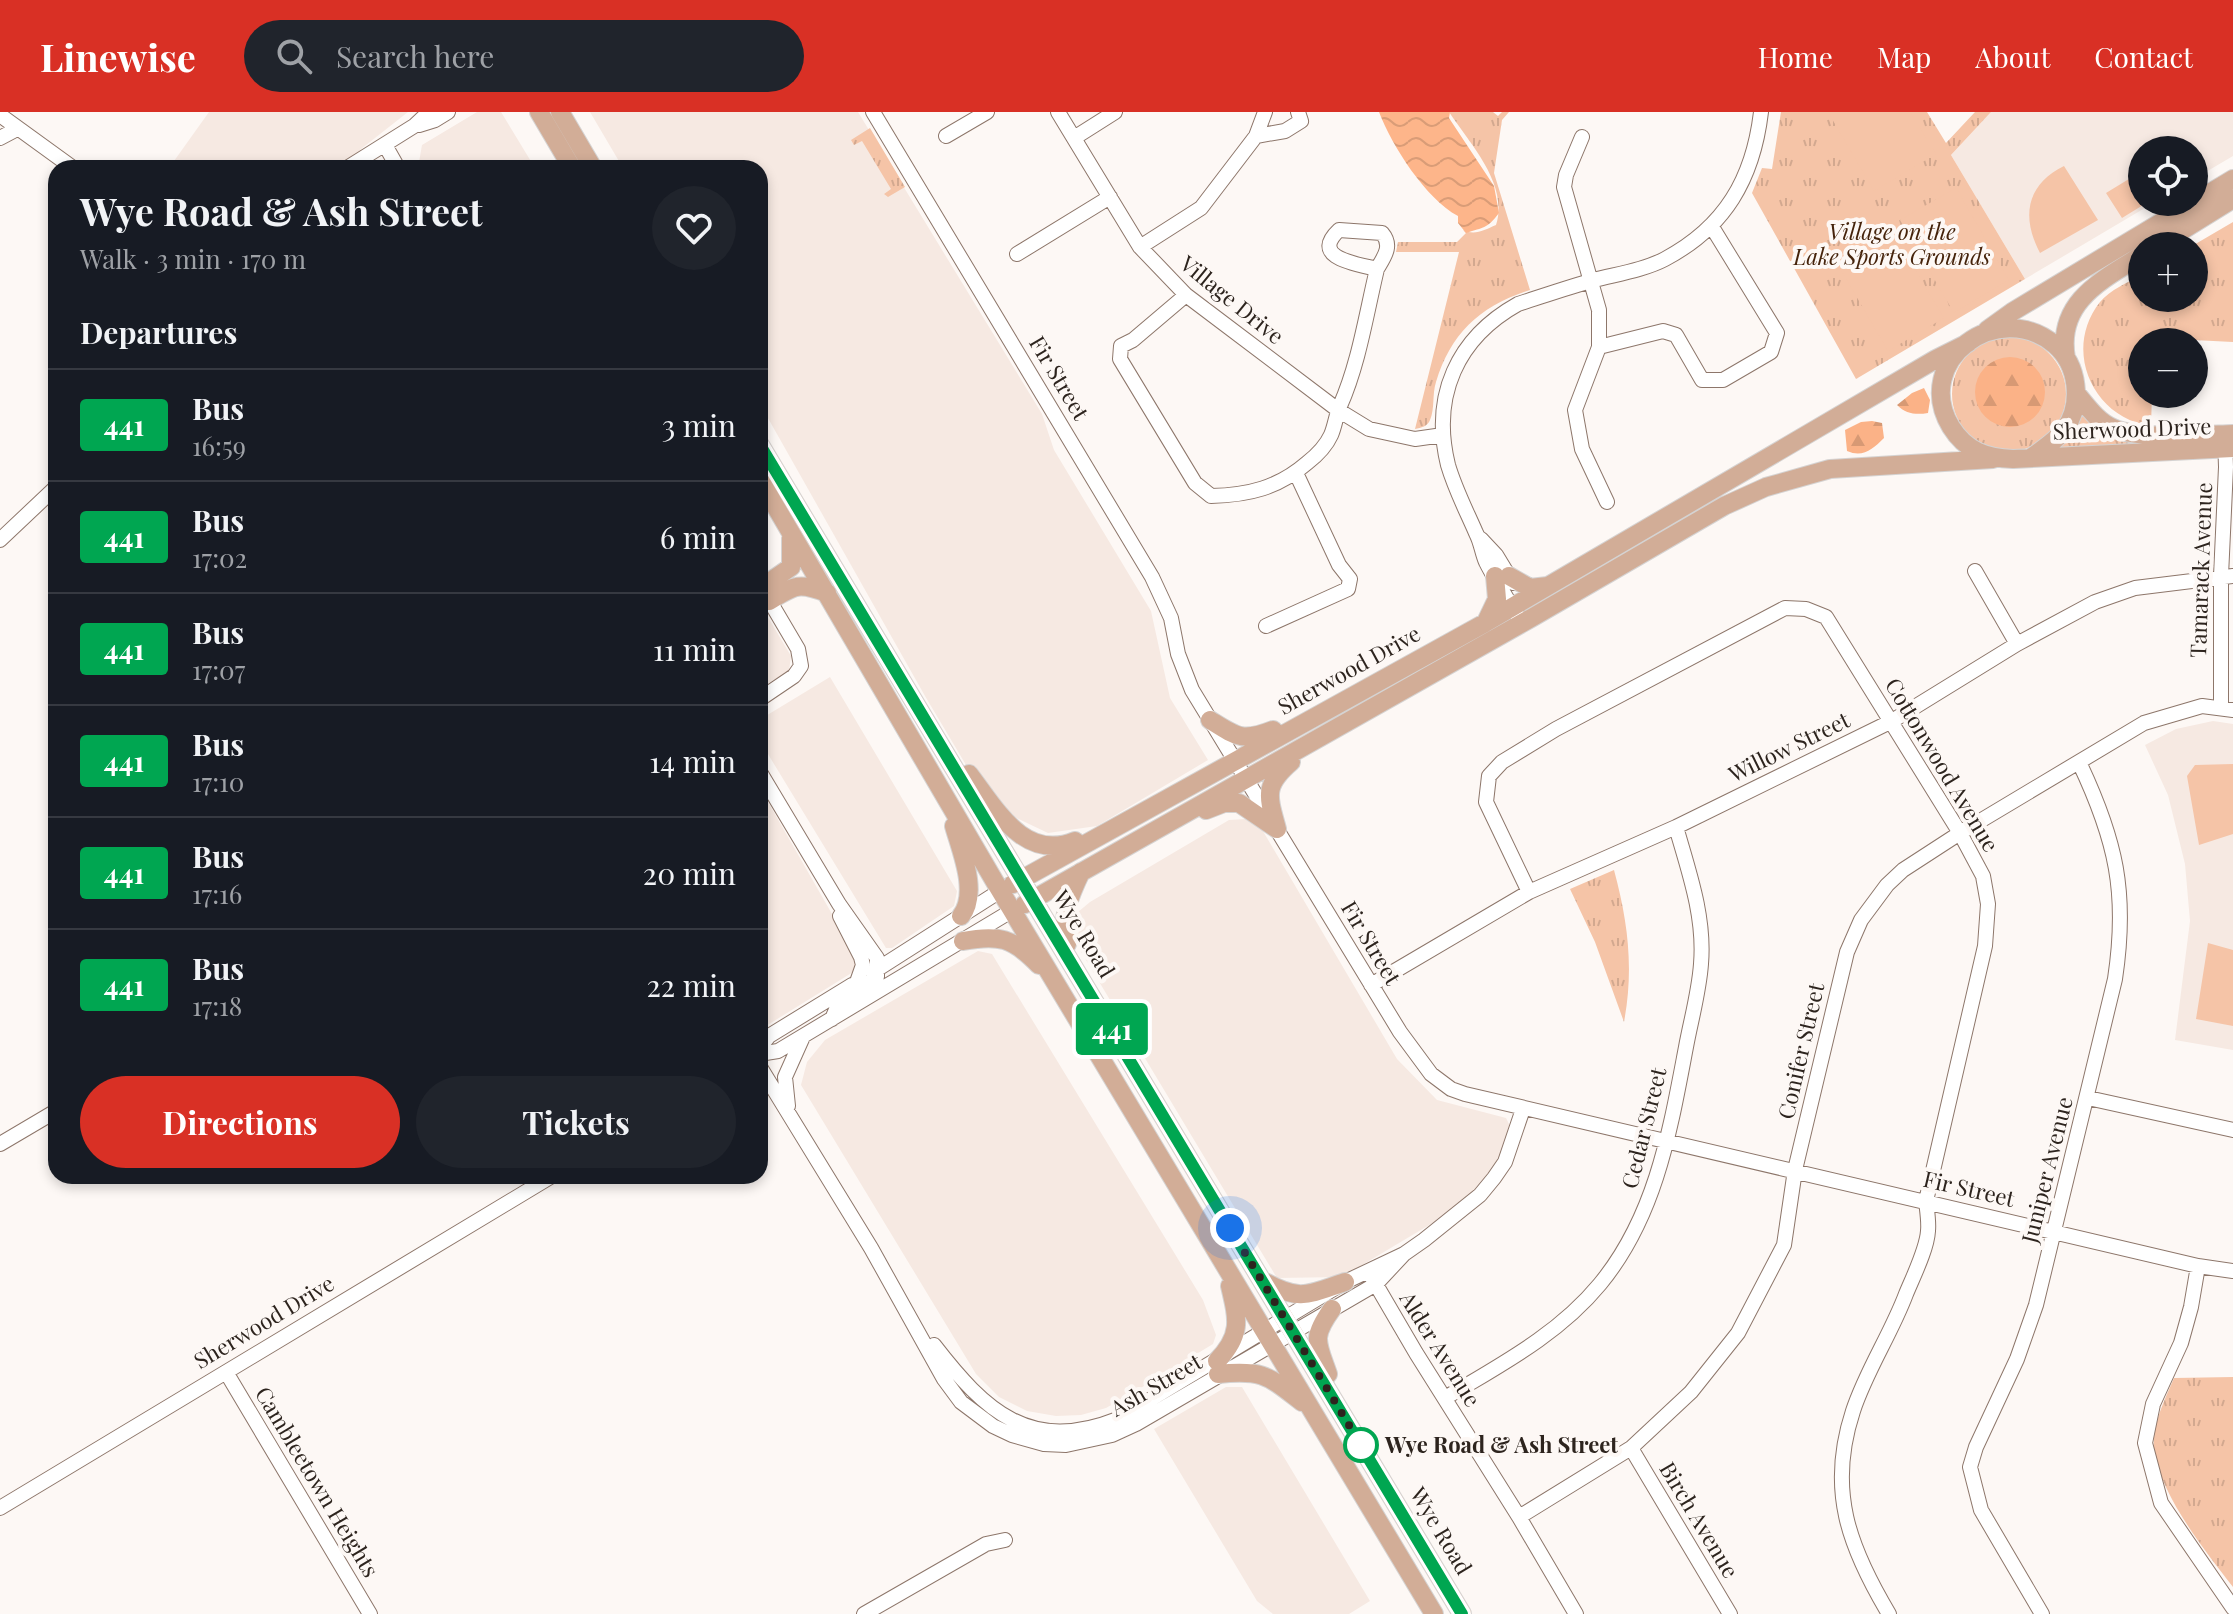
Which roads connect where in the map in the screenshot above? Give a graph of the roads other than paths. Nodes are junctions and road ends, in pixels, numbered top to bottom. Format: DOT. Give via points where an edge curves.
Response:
graph roads {
  1 [pos="429,112"];
  2 [pos="448,112"];
  3 [pos="539,112"];
  4 [pos="560,112"];
  5 [pos="873,112"];
  6 [pos="987,112"];
  7 [pos="1058,112"];
  8 [pos="1115,112"];
  9 [pos="1265,112"];
  10 [pos="1298,112"];
  11 [pos="1761,112"];
  12 [pos="0,115"];
  13 [pos="414,126"];
  14 [pos="17,129"];
  15 [pos="946,136"];
  16 [pos="1256,136"];
  17 [pos="1582,137"];
  18 [pos="0,138"];
  19 [pos="1074,138"];
  20 [pos="385,145"];
  21 [pos="62,160"];
  22 [pos="360,160"];
  23 [pos="393,160"];
  24 [pos="567,160"];
  25 [pos="588,160"];
  26 [pos="2232,184"];
  27 [pos="1110,197"];
  28 [pos="1712,227"];
  29 [pos="2174,232"];
  30 [pos="1140,247"];
  31 [pos="1017,254"];
  32 [pos="2128,264"];
  33 [pos="1377,269"];
  34 [pos="1590,281"];
  35 [pos="1186,295"];
  36 [pos="1976,338"];
  37 [pos="1599,347"];
  38 [pos="2066,358"];
  39 [pos="2076,393"];
  40 [pos="1338,410"];
  41 [pos="1443,435"];
  42 [pos="2229,441"];
  43 [pos="2032,457"];
  44 [pos="768,458"];
  45 [pos="1993,459"];
  46 [pos="1296,473"];
  47 [pos="768,494"];
  48 [pos="48,495"];
  49 [pos="1607,502"];
  50 [pos="790,531"];
  51 [pos="0,540"];
  52 [pos="1975,571"];
  53 [pos="1502,576"];
  54 [pos="2227,576"];
  55 [pos="1550,585"];
  56 [pos="768,587"];
  57 [pos="768,590"];
  58 [pos="827,593"];
  59 [pos="768,598"];
  60 [pos="1522,612"];
  61 [pos="1485,623"];
  62 [pos="1266,626"];
  63 [pos="2017,644"];
  64 [pos="768,694"];
  65 [pos="915,703"];
  66 [pos="1332,707"];
  67 [pos="2227,708"];
  68 [pos="1210,720"];
  69 [pos="1892,721"];
  70 [pos="1319,739"];
  71 [pos="1236,761"];
  72 [pos="2079,762"];
  73 [pos="1246,778"];
  74 [pos="768,785"];
  75 [pos="946,800"];
  76 [pos="1151,809"];
  77 [pos="1173,821"];
  78 [pos="1676,827"];
  79 [pos="1277,829"];
  80 [pos="1960,833"];
  81 [pos="1081,872"];
  82 [pos="1021,879"];
  83 [pos="1000,891"];
  84 [pos="1529,892"];
  85 [pos="1035,899"];
  86 [pos="839,904"];
  87 [pos="1013,910"];
  88 [pos="961,916"];
  89 [pos="963,941"];
  90 [pos="1071,959"];
  91 [pos="878,969"];
  92 [pos="1054,981"];
  93 [pos="857,982"];
  94 [pos="1371,985"];
  95 [pos="832,1019"];
  96 [pos="804,1036"];
  97 [pos="768,1037"];
  98 [pos="768,1053"];
  99 [pos="768,1080"];
  100 [pos="2088,1098"];
  101 [pos="1523,1109"];
  102 [pos="789,1115"];
  103 [pos="48,1116"];
  104 [pos="2233,1130"];
  105 [pos="1668,1143"];
  106 [pos="0,1144"];
  107 [pos="1795,1170"];
  108 [pos="539,1184"];
  109 [pos="1186,1201"];
  110 [pos="1926,1201"];
  111 [pos="2055,1232"];
  112 [pos="1404,1254"];
  113 [pos="2198,1266"];
  114 [pos="1226,1268"];
  115 [pos="1368,1269"];
  116 [pos="2233,1271"];
  117 [pos="1261,1279"];
  118 [pos="1345,1282"];
  119 [pos="1376,1284"];
  120 [pos="1332,1309"];
  121 [pos="1278,1330"];
  122 [pos="1218,1368"];
  123 [pos="226,1372"];
  124 [pos="1445,1398"];
  125 [pos="1312,1409"];
  126 [pos="1341,1410"];
  127 [pos="1631,1448"];
  128 [pos="0,1508"];
  129 [pos="1519,1517"];
  130 [pos="1005,1540"];
  131 [pos="2233,1608"];
  132 [pos="370,1614"];
  133 [pos="864,1614"];
  134 [pos="1434,1614"];
  135 [pos="1462,1614"];
  136 [pos="1576,1614"];
  137 [pos="1730,1614"];
  138 [pos="1889,1614"];
  139 [pos="2042,1614"];
  1 -- 13 [label="street"];
  2 -- 13 [label="street"];
  3 -- 24 [label="main road"];
  4 -- 25 [label="main road"];
  5 -- 68 [label="street, Fir Street" via="1145,566 1171,618 1186,676"];
  6 -- 15 [label="street"];
  7 -- 19 [label="street, Village Drive"];
  8 -- 19 [label="street"];
  9 -- 16 [label="street"];
  10 -- 16 [label="street" via="1301,121 1285,131"];
  11 -- 28 [label="street" via="1750,166"];
  12 -- 14 [label="street"];
  13 -- 20 [label="street"];
  14 -- 18 [label="street"];
  14 -- 21 [label="street"];
  16 -- 30 [label="street" via="1201,208"];
  17 -- 34 [label="street" via="1564,187"];
  19 -- 27 [label="street, Village Drive"];
  20 -- 22 [label="street"];
  20 -- 23 [label="street"];
  26 -- 29 [label="main road"];
  26 -- 36 [label="main road"];
  27 -- 30 [label="street, Village Drive"];
  27 -- 31 [label="street"];
  28 -- 34 [label="street" via="1665,259"];
  28 -- 37 [label="street" via="1777,333 1771,352 1723,380 1702,380 1676,335 1663,331"];
  30 -- 35 [label="street, Village Drive"];
  32 -- 38 [label="main road" via="2082,297 2065,333"];
  33 -- 40 [label="street" via="1351,383"];
  34 -- 37 [label="street" via="1599,310"];
  34 -- 41 [label="street" via="1518,304 1480,331 1452,374"];
  35 -- 40 [label="street, Village Drive"];
  35 -- 46 [label="street" via="1121,346 1120,359 1195,483 1211,496 1236,495 1265,489"];
  36 -- 38 [label="main road" via="2007,328 2031,331"];
  36 -- 45 [label="main road" via="1945,371 1942,407 1963,443"];
  36 -- 55 [label="main road, Sherwood Drive"];
  37 -- 49 [label="street" via="1575,410 1582,449"];
  38 -- 39 [label="main road"];
  39 -- 42 [label="main road, Sherwood Drive" via="2112,428"];
  39 -- 43 [label="main road" via="2067,426"];
  40 -- 41 [label="street, Village Drive" via="1392,436"];
  40 -- 46 [label="street" via="1331,436"];
  41 -- 53 [label="street" via="1456,490 1485,561"];
  42 -- 43 [label="main road, Sherwood Drive"];
  42 -- 54 [label="street, Tamarack Avenue"];
  43 -- 45 [label="main road"];
  44 -- 65 [label="main road, Wye Road"];
  45 -- 60 [label="main road, Sherwood Drive" via="1809,473 1724,506"];
  46 -- 62 [label="street" via="1350,579 1348,589"];
  47 -- 50 [label="main road, Wye Road"];
  48 -- 51 [label="street"];
  50 -- 56 [label="main road" via="791,567"];
  50 -- 58 [label="main road, Wye Road"];
  52 -- 63 [label="street"];
  53 -- 55 [label="main road" via="1530,588"];
  53 -- 60 [label="street"];
  53 -- 61 [label="main road"];
  54 -- 63 [label="street, Willow Street" via="2135,588 2095,602"];
  54 -- 67 [label="street, Tamarack Avenue"];
  55 -- 60 [label="main road, Sherwood Drive"];
  57 -- 58 [label="main road" via="805,585"];
  58 -- 75 [label="main road, Wye Road"];
  59 -- 64 [label="street" via="798,649 801,666"];
  60 -- 61 [label="main road, Sherwood Drive"];
  60 -- 70 [label="main road, Sherwood Drive"];
  61 -- 66 [label="main road, Sherwood Drive"];
  63 -- 69 [label="street, Willow Street"];
  65 -- 76 [label="main road" via="1005,821 1041,846 1061,847"];
  65 -- 82 [label="main road, Wye Road"];
  66 -- 68 [label="main road" via="1245,738"];
  66 -- 71 [label="main road, Sherwood Drive"];
  67 -- 72 [label="street, Conifer Street" via="2202,706 2144,723"];
  68 -- 71 [label="street, Fir Street"];
  69 -- 78 [label="street, Willow Street"];
  69 -- 80 [label="street, Cottonwood Avenue"];
  69 -- 84 [label="street, Cottonwood Avenue" via="1826,617 1785,608 1763,618 1556,729 1489,776 1486,802"];
  70 -- 73 [label="main road, Sherwood Drive"];
  70 -- 79 [label="main road" via="1270,785"];
  71 -- 73 [label="street, Fir Street"];
  71 -- 76 [label="main road, Sherwood Drive"];
  72 -- 80 [label="street, Conifer Street"];
  72 -- 100 [label="street, Juniper Avenue" via="2112,842 2121,918 2115,979"];
  73 -- 77 [label="main road, Sherwood Drive"];
  73 -- 79 [label="street, Fir Street"];
  74 -- 86 [label="street"];
  75 -- 83 [label="main road, Wye Road"];
  75 -- 88 [label="main road" via="966,876 968,903"];
  76 -- 82 [label="main road, Sherwood Drive"];
  77 -- 79 [label="main road" via="1233,802"];
  77 -- 81 [label="main road, Sherwood Drive"];
  78 -- 84 [label="street, Willow Street"];
  78 -- 105 [label="street, Cedar Street" via="1698,900 1701,963"];
  79 -- 94 [label="street, Fir Street"];
  80 -- 107 [label="street, Conifer Street" via="1903,870 1861,920 1845,961"];
  80 -- 110 [label="street, Cottonwood Avenue" via="1983,876 1987,925"];
  81 -- 85 [label="main road, Sherwood Drive"];
  81 -- 90 [label="main road" via="1064,914"];
  82 -- 83 [label="main road, Sherwood Drive"];
  82 -- 85 [label="main road, Wye Road"];
  83 -- 87 [label="main road, Wye Road"];
  83 -- 88 [label="street, Sherwood Drive"];
  84 -- 94 [label="street, Willow Street"];
  85 -- 87 [label="main road, Sherwood Drive"];
  85 -- 90 [label="main road, Wye Road"];
  86 -- 91 [label="street" via="877,958"];
  86 -- 93 [label="street" via="863,965"];
  87 -- 89 [label="street, Sherwood Drive"];
  87 -- 92 [label="main road, Wye Road"];
  88 -- 91 [label="street, Sherwood Drive"];
  89 -- 92 [label="main road" via="996,937 1011,942"];
  89 -- 95 [label="street, Sherwood Drive"];
  90 -- 117 [label="main road, Wye Road"];
  91 -- 93 [label="street, Sherwood Drive"];
  91 -- 95 [label="street" via="877,977 838,1005"];
  92 -- 109 [label="main road, Wye Road"];
  93 -- 97 [label="street, Sherwood Drive"];
  94 -- 101 [label="street, Fir Street" via="1431,1074 1451,1089"];
  95 -- 96 [label="street, Sherwood Drive"];
  96 -- 98 [label="street, Sherwood Drive"];
  96 -- 102 [label="street" via="785,1077"];
  99 -- 102 [label="street, Ash Street"];
  100 -- 104 [label="street"];
  100 -- 111 [label="street, Juniper Avenue"];
  101 -- 105 [label="street, Fir Street"];
  101 -- 112 [label="street, Ash Street" via="1494,1178"];
  102 -- 122 [label="street, Ash Street" via="944,1379 961,1402 993,1426 1044,1444 1112,1435"];
  103 -- 106 [label="street"];
  105 -- 107 [label="street, Fir Street"];
  105 -- 124 [label="street, Cedar Street" via="1638,1227 1599,1286 1547,1336"];
  107 -- 110 [label="street, Fir Street"];
  107 -- 127 [label="street, Conifer Street" via="1784,1245 1738,1333 1691,1392"];
  108 -- 123 [label="street, Sherwood Drive"];
  109 -- 114 [label="main road, Wye Road"];
  109 -- 121 [label="main road" via="1199,1208"];
  110 -- 111 [label="street, Fir Street"];
  110 -- 138 [label="street, Cottonwood Avenue" via="1929,1232 1899,1313 1853,1410 1842,1464 1847,1526"];
  111 -- 113 [label="street, Fir Street"];
  111 -- 139 [label="street, Juniper Avenue" via="2022,1345 1970,1467 1981,1510"];
  112 -- 115 [label="street, Ash Street"];
  112 -- 119 [label="street, Ash Street"];
  113 -- 116 [label="street, Fir Street"];
  113 -- 131 [label="street" via="2181,1343 2153,1404 2145,1443 2161,1503"];
  114 -- 121 [label="main road, Wye Road"];
  114 -- 122 [label="main road" via="1236,1326"];
  115 -- 118 [label="street, Ash Street"];
  115 -- 119 [label="street, Alder Avenue"];
  117 -- 118 [label="main road" via="1292,1295"];
  117 -- 121 [label="main road, Wye Road"];
  118 -- 121 [label="street, Ash Street"];
  119 -- 120 [label="street, Ash Street"];
  119 -- 124 [label="street, Alder Avenue"];
  120 -- 121 [label="street, Ash Street"];
  120 -- 126 [label="main road" via="1319,1328 1318,1340"];
  121 -- 122 [label="street, Ash Street"];
  121 -- 125 [label="main road, Wye Road"];
  121 -- 126 [label="main road, Wye Road"];
  122 -- 125 [label="main road" via="1259,1373"];
  123 -- 128 [label="street, Sherwood Drive"];
  123 -- 132 [label="street, Cambleetown Heights"];
  124 -- 129 [label="street, Alder Avenue"];
  125 -- 134 [label="main road, Wye Road"];
  126 -- 135 [label="main road, Wye Road"];
  127 -- 129 [label="street, Conifer Street"];
  127 -- 137 [label="street, Birch Avenue"];
  129 -- 136 [label="street, Alder Avenue"];
  130 -- 133 [label="street" via="986,1544"];
}
